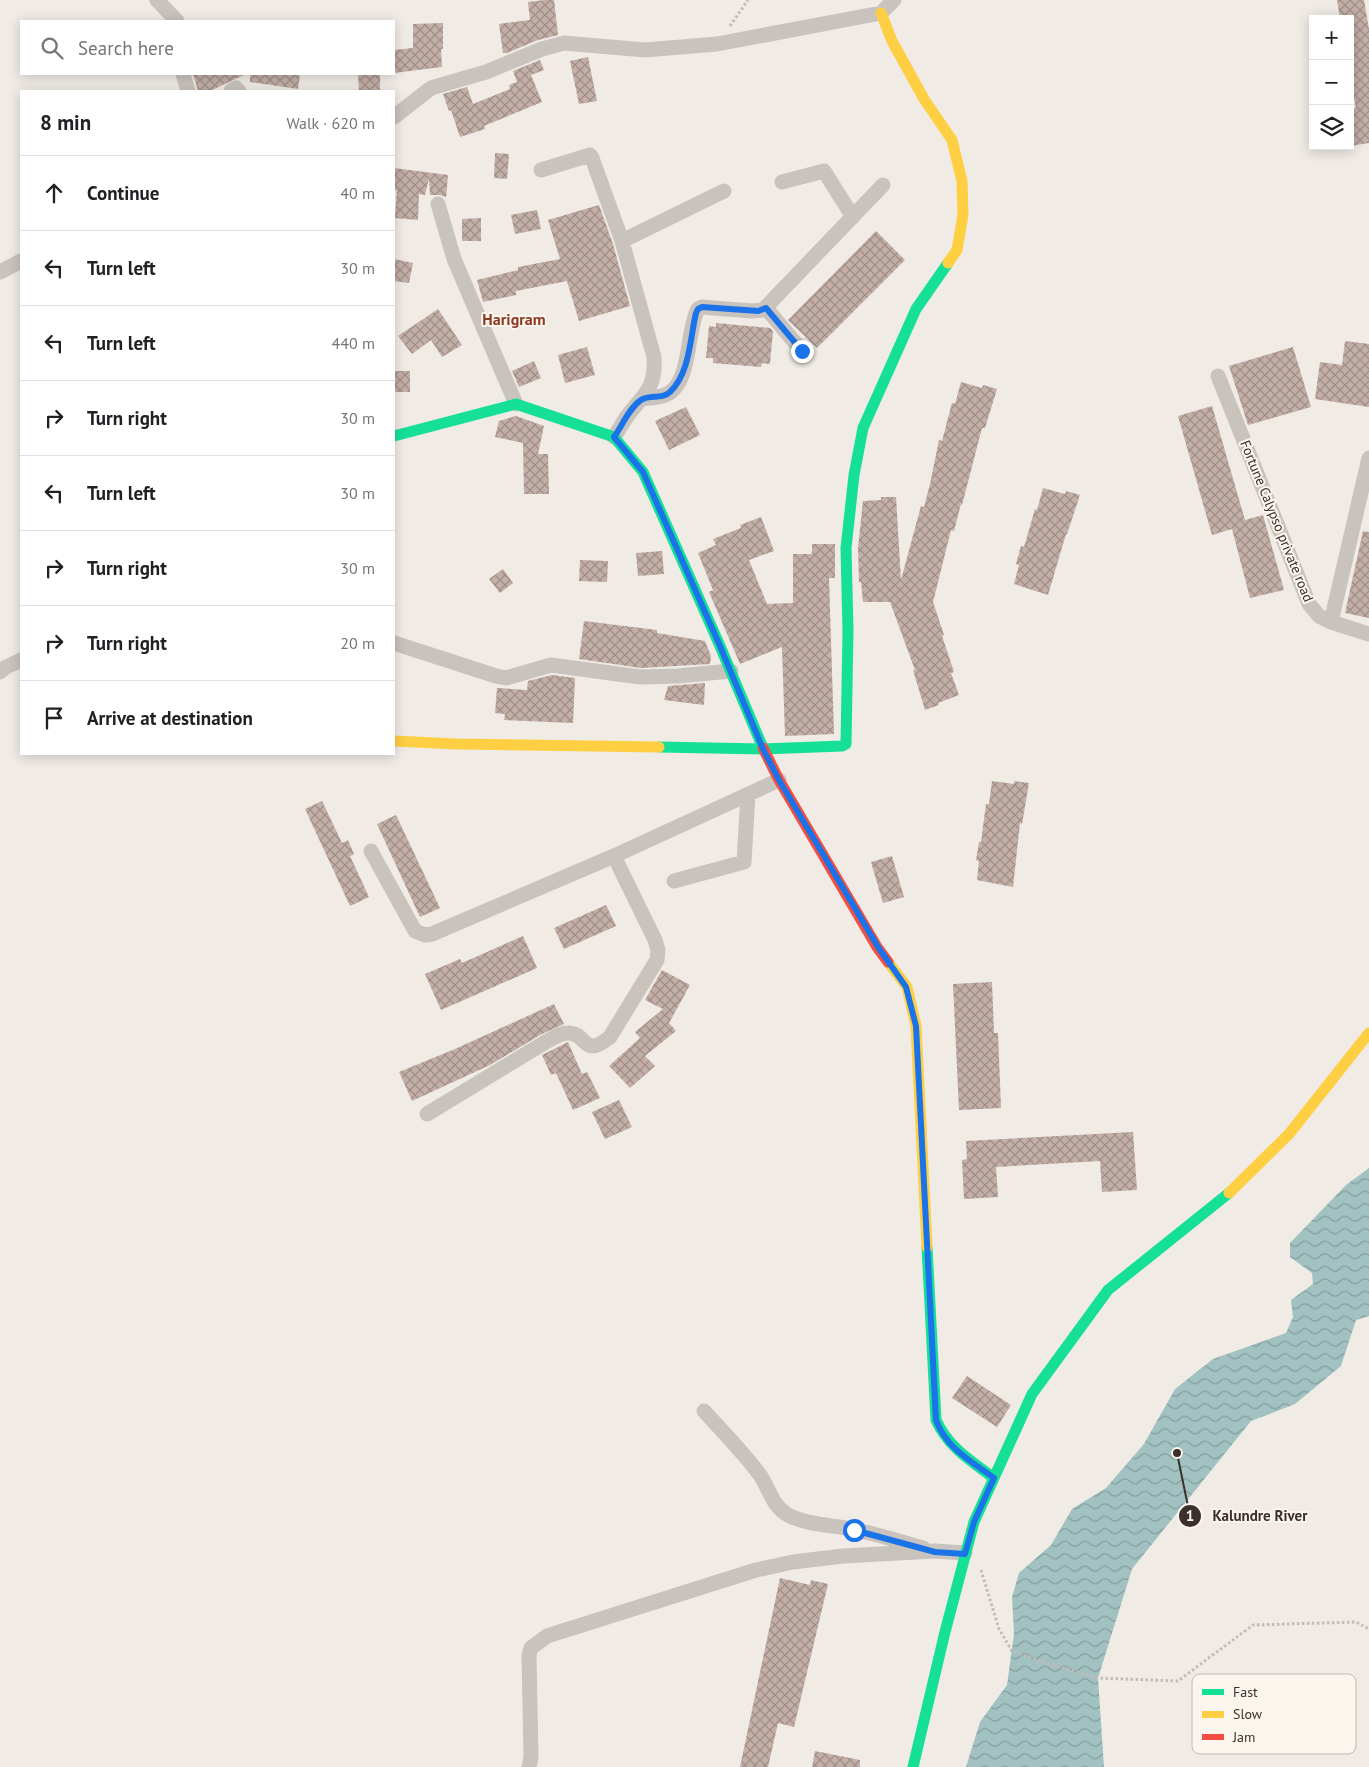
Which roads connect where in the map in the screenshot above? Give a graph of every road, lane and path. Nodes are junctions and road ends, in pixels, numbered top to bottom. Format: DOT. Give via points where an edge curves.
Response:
graph roads {
  1 [pos="157,0"];
  2 [pos="748,0"];
  3 [pos="894,0"];
  4 [pos="881,13"];
  5 [pos="176,20"];
  6 [pos="717,44"];
  7 [pos="183,75"];
  8 [pos="188,90"];
  9 [pos="395,115"];
  10 [pos="541,170"];
  11 [pos="782,182"];
  12 [pos="883,185"];
  13 [pos="724,191"];
  14 [pos="438,204"];
  15 [pos="853,217"];
  16 [pos="622,241"];
  17 [pos="20,262"];
  18 [pos="0,272"];
  19 [pos="766,308"];
  20 [pos="802,351"];
  21 [pos="1218,376"];
  22 [pos="642,399"];
  23 [pos="516,404"];
  24 [pos="395,436"];
  25 [pos="614,437"];
  26 [pos="1369,458"];
  27 [pos="1332,622"];
  28 [pos="1369,634"];
  29 [pos="395,643"];
  30 [pos="20,660"];
  31 [pos="731,671"];
  32 [pos="0,672"];
  33 [pos="395,741"];
  34 [pos="763,749"];
  35 [pos="779,780"];
  36 [pos="748,794"];
  37 [pos="371,851"];
  38 [pos="614,856"];
  39 [pos="674,881"];
  40 [pos="1369,1033"];
  41 [pos="427,1114"];
  42 [pos="704,1411"];
  43 [pos="994,1478"];
  44 [pos="935,1552"];
  45 [pos="965,1554"];
  46 [pos="979,1562"];
  47 [pos="1369,1628"];
  48 [pos="529,1767"];
  49 [pos="913,1767"];
  1 -- 5 [label="street"];
  2 -- 6 [label="path"];
  3 -- 4 [label="street"];
  4 -- 6 [label="street"];
  4 -- 34 [label="street" via="892,41 924,100 952,140 962,181 957,250 916,309 863,428 846,548 846,744"];
  6 -- 9 [label="street" via="645,50 564,44 431,88"];
  7 -- 8 [label="street"];
  10 -- 16 [label="street" via="590,155"];
  11 -- 15 [label="street" via="824,171"];
  12 -- 15 [label="street"];
  13 -- 16 [label="street"];
  14 -- 23 [label="street" via="454,259"];
  15 -- 19 [label="street"];
  16 -- 22 [label="street" via="654,357 652,383"];
  17 -- 18 [label="street"];
  19 -- 20 [label="street"];
  19 -- 22 [label="street" via="758,311 698,309 678,382 665,396"];
  21 -- 27 [label="street, Fortune Calypso private road" via="1309,604 1319,616"];
  22 -- 25 [label="street"];
  23 -- 24 [label="street"];
  23 -- 25 [label="street"];
  25 -- 31 [label="street" via="643,472"];
  26 -- 27 [label="street"];
  27 -- 28 [label="street, Fortune Calypso private road"];
  29 -- 31 [label="street" via="506,678 551,665 640,677"];
  30 -- 32 [label="street"];
  31 -- 34 [label="street"];
  33 -- 34 [label="street"];
  34 -- 35 [label="street"];
  35 -- 36 [label="street"];
  35 -- 43 [label="street" via="878,947 906,987 916,1026 936,1420 941,1434 952,1446"];
  36 -- 38 [label="street"];
  36 -- 39 [label="street" via="744,862"];
  37 -- 38 [label="street" via="415,931 425,935"];
  38 -- 41 [label="street" via="658,950 657,960 610,1037 601,1045 594,1046 586,1044 575,1034 563,1034"];
  40 -- 43 [label="street" via="1288,1134 1231,1191 1108,1290 1032,1394"];
  42 -- 44 [label="street" via="761,1476 778,1507 788,1514 801,1520 854,1530"];
  43 -- 45 [label="street" via="974,1522"];
  44 -- 45 [label="street"];
  44 -- 48 [label="street" via="843,1556 756,1570 547,1636 531,1648 529,1655"];
  45 -- 49 [label="street"];
  46 -- 47 [label="path" via="999,1629 1012,1651 1098,1678 1178,1681 1254,1625 1356,1622"];
}
